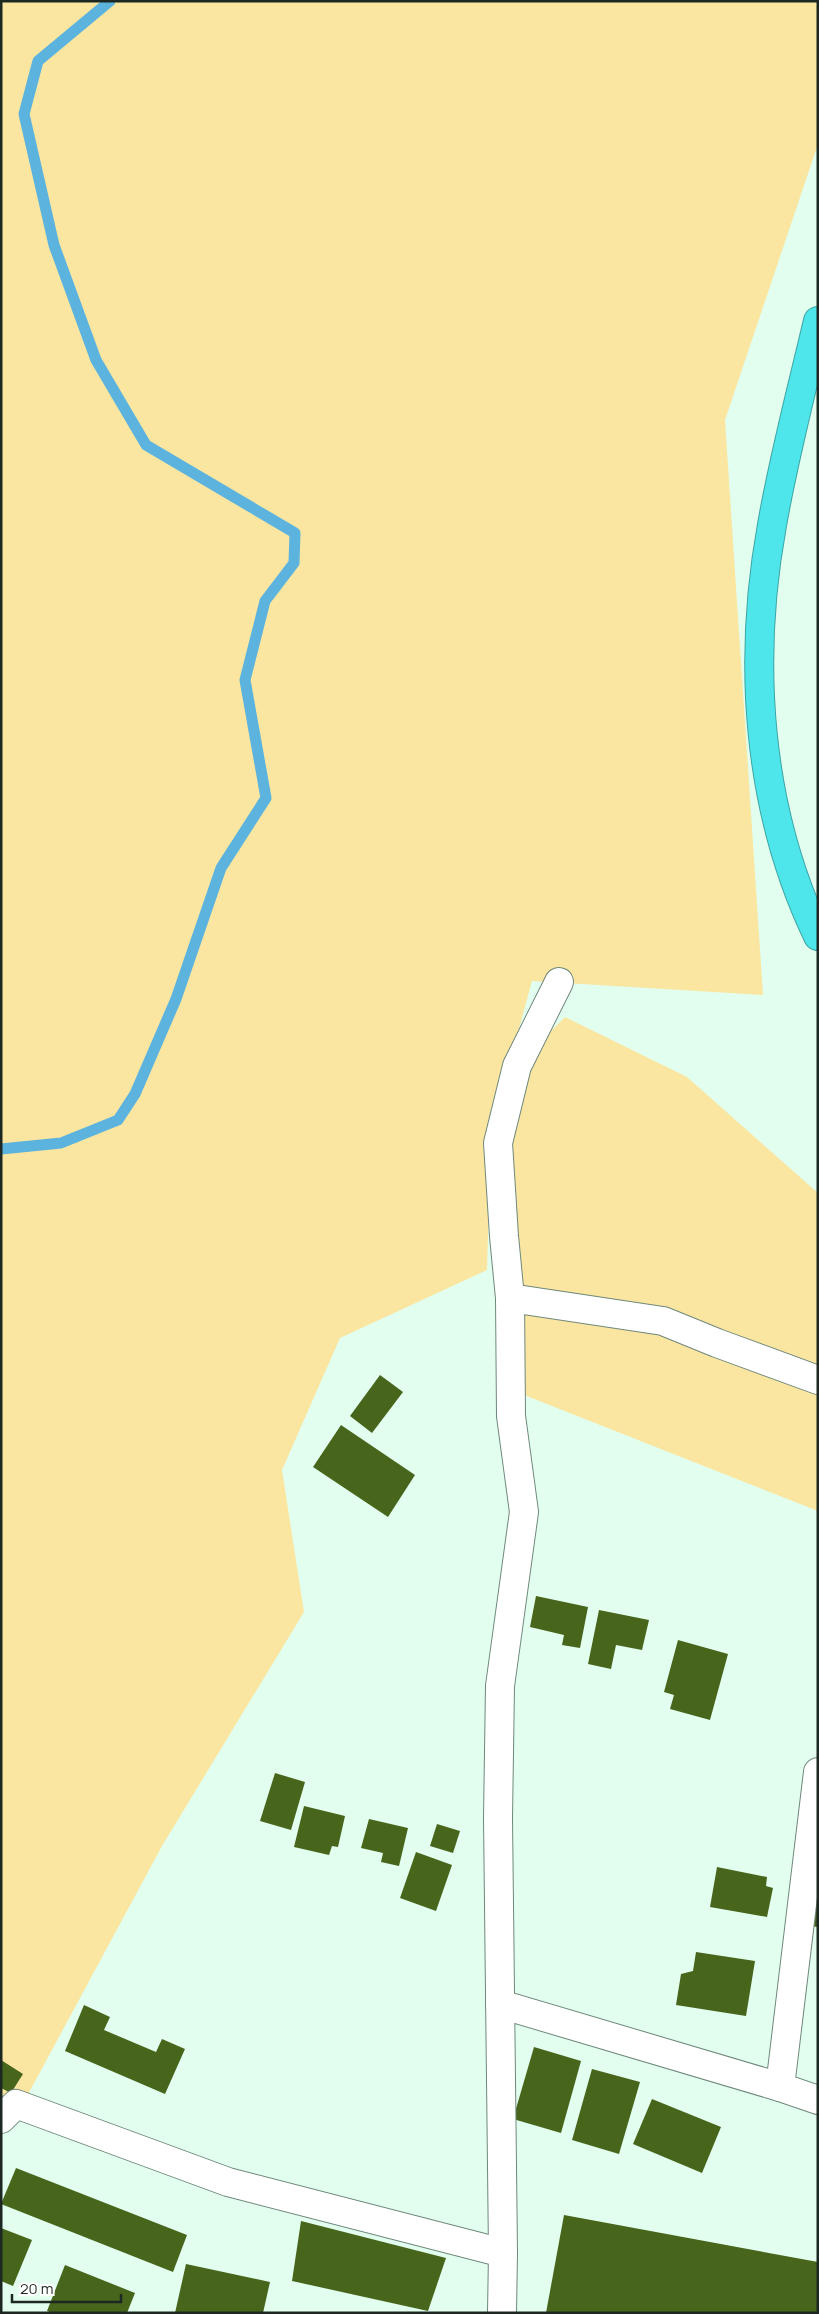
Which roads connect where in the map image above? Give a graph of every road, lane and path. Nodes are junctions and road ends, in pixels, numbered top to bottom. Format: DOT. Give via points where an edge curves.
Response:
graph roads {
  1 [pos="818,322"];
  2 [pos="818,363"];
  3 [pos="788,449"];
  4 [pos="818,936"];
  5 [pos="560,982"];
  6 [pos="510,1298"];
  7 [pos="818,1380"];
  8 [pos="818,1772"];
  9 [pos="500,2004"];
  10 [pos="780,2086"];
  11 [pos="818,2100"];
  12 [pos="1,2119"];
  13 [pos="503,2253"];
  14 [pos="502,2313"];
  1 -- 3 [label="highway"];
  2 -- 3 [label="highway"];
  3 -- 4 [label="highway" via="764,583 759,682 765,760 780,832 804,907"];
  5 -- 6 [label="street" via="517,1066 498,1143"];
  6 -- 7 [label="street" via="663,1321"];
  6 -- 9 [label="street" via="510,1416 524,1512 500,1686"];
  8 -- 10 [label="street"];
  9 -- 10 [label="street"];
  9 -- 13 [label="street"];
  10 -- 11 [label="street"];
  12 -- 13 [label="street" via="16,2104 228,2182"];
  13 -- 14 [label="street"];
}
